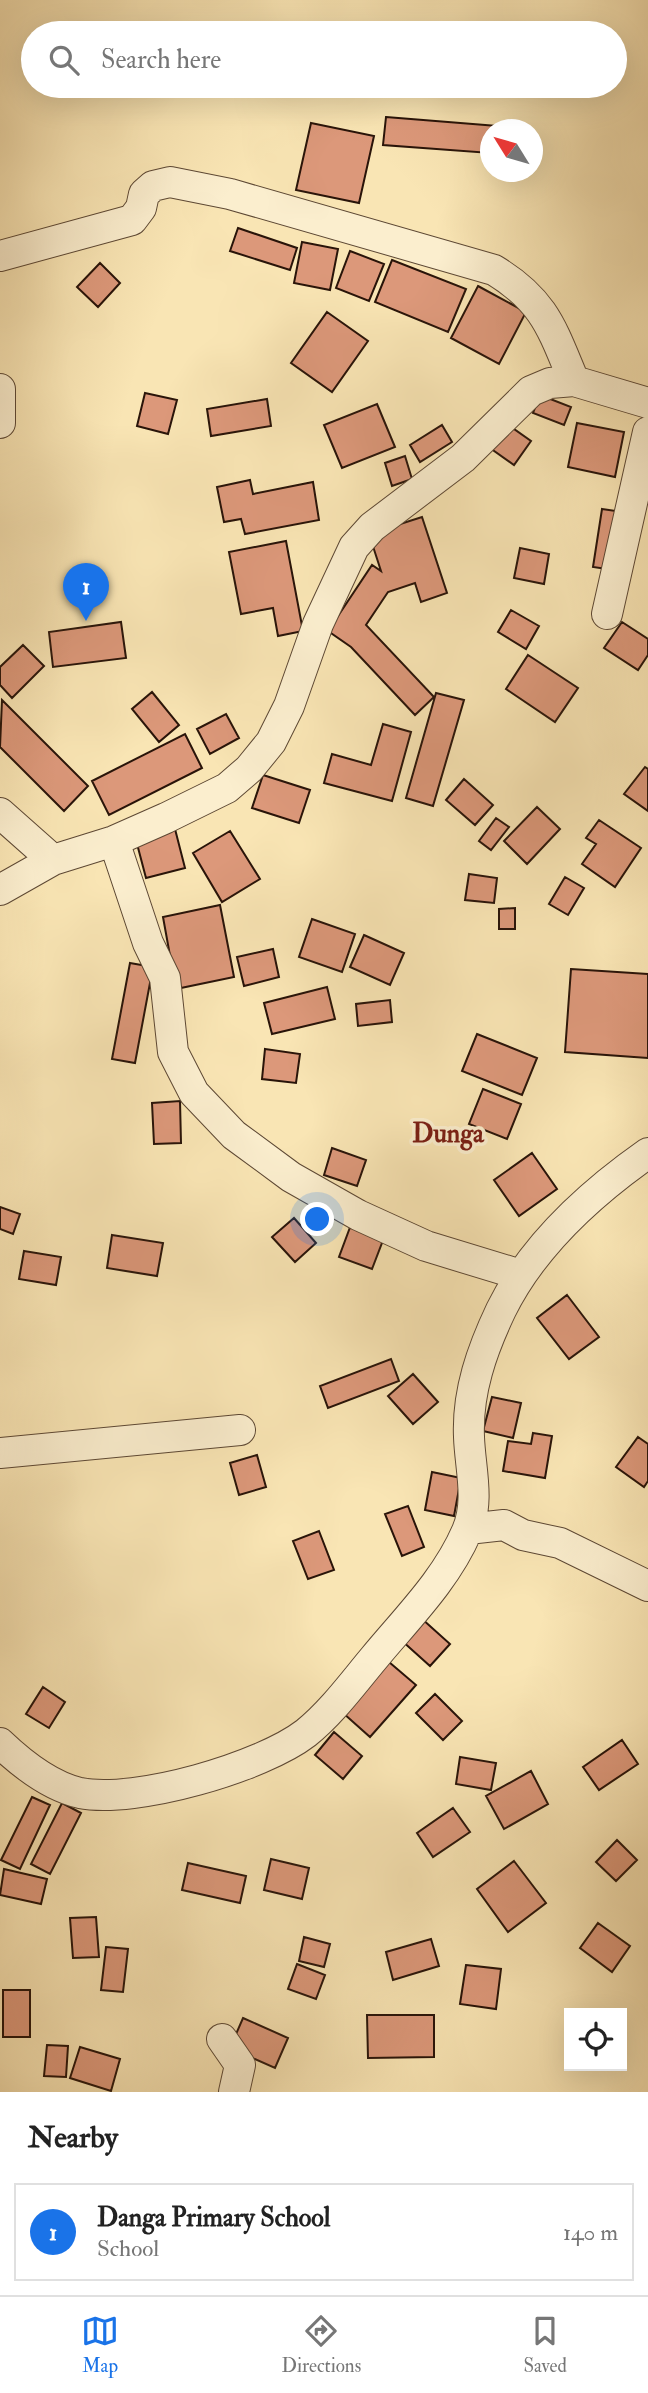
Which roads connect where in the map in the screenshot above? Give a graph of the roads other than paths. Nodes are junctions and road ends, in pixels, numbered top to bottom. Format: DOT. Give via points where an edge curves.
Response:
graph roads {
  1 [pos="0,256"];
  2 [pos="574,381"];
  3 [pos="0,389"];
  4 [pos="648,403"];
  5 [pos="0,423"];
  6 [pos="648,432"];
  7 [pos="607,614"];
  8 [pos="0,813"];
  9 [pos="114,841"];
  10 [pos="53,860"];
  11 [pos="0,890"];
  12 [pos="648,1153"];
  13 [pos="521,1275"];
  14 [pos="240,1430"];
  15 [pos="0,1453"];
  16 [pos="468,1529"];
  17 [pos="648,1585"];
  18 [pos="0,1743"];
  19 [pos="222,2039"];
  20 [pos="234,2092"];
  1 -- 2 [label="street" via="132,220 153,186 170,182 230,194 494,270 547,316"];
  2 -- 4 [label="street"];
  2 -- 9 [label="street" via="531,391 463,458 372,527 354,547 318,624 289,706 271,742 248,769 228,788"];
  3 -- 5 [label="street"];
  6 -- 7 [label="street"];
  8 -- 10 [label="street"];
  9 -- 10 [label="street"];
  9 -- 13 [label="street" via="148,943 165,978 173,1052 194,1093 234,1135 291,1177 358,1215 426,1246"];
  10 -- 11 [label="street"];
  12 -- 13 [label="street" via="565,1223"];
  13 -- 16 [label="street" via="475,1375 469,1436 475,1482"];
  14 -- 15 [label="street"];
  16 -- 17 [label="street" via="504,1525 589,1555"];
  16 -- 18 [label="street" via="442,1576 334,1706 278,1752 197,1780 122,1795 80,1793 50,1780"];
  19 -- 20 [label="street" via="240,2065"];
}
